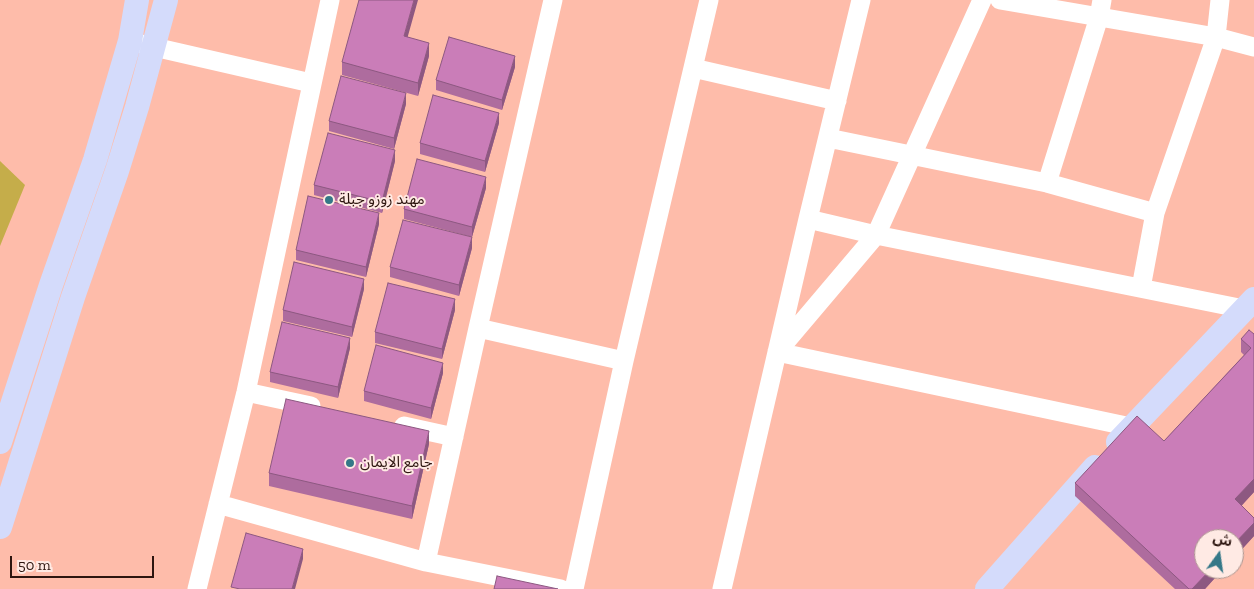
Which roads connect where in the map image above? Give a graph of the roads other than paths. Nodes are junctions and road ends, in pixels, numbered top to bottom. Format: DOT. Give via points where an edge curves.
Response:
graph roads {
  1 [pos="137,0"];
  2 [pos="166,0"];
  3 [pos="330,0"];
  4 [pos="553,0"];
  5 [pos="709,0"];
  6 [pos="861,0"];
  7 [pos="982,0"];
  8 [pos="1000,0"];
  9 [pos="1220,0"];
  10 [pos="1100,8"];
  11 [pos="1216,37"];
  12 [pos="130,41"];
  13 [pos="153,46"];
  14 [pos="1254,47"];
  15 [pos="693,68"];
  16 [pos="311,82"];
  17 [pos="837,101"];
  18 [pos="828,138"];
  19 [pos="912,156"];
  20 [pos="1047,183"];
  21 [pos="1155,213"];
  22 [pos="808,219"];
  23 [pos="876,235"];
  24 [pos="1141,288"];
  25 [pos="1249,304"];
  26 [pos="478,328"];
  27 [pos="777,352"];
  28 [pos="624,361"];
  29 [pos="246,392"];
  30 [pos="331,410"];
  31 [pos="388,422"];
  32 [pos="1132,427"];
  33 [pos="454,437"];
  34 [pos="0,442"];
  35 [pos="218,504"];
  36 [pos="0,527"];
  37 [pos="426,562"];
  38 [pos="477,581"];
  39 [pos="196,589"];
  40 [pos="561,589"];
  41 [pos="574,589"];
  42 [pos="722,589"];
  43 [pos="987,589"];
  1 -- 12 [label="main road"];
  2 -- 13 [label="main road"];
  3 -- 16 [label="street"];
  4 -- 26 [label="street"];
  5 -- 15 [label="street"];
  6 -- 17 [label="street"];
  7 -- 19 [label="street"];
  8 -- 10 [label="street"];
  9 -- 11 [label="street"];
  10 -- 11 [label="street"];
  10 -- 20 [label="street"];
  11 -- 14 [label="street"];
  11 -- 21 [label="street"];
  12 -- 13 [label="street"];
  12 -- 34 [label="main road" via="95,160"];
  13 -- 16 [label="street"];
  13 -- 36 [label="main road" via="117,171 73,296"];
  15 -- 17 [label="street"];
  15 -- 28 [label="street"];
  16 -- 29 [label="street"];
  17 -- 18 [label="street"];
  18 -- 19 [label="street"];
  18 -- 22 [label="street"];
  19 -- 20 [label="street"];
  19 -- 23 [label="street"];
  20 -- 21 [label="street"];
  21 -- 24 [label="street"];
  22 -- 23 [label="street"];
  22 -- 27 [label="street"];
  23 -- 24 [label="street"];
  23 -- 27 [label="street"];
  24 -- 25 [label="street"];
  25 -- 32 [label="main road"];
  26 -- 28 [label="street"];
  26 -- 33 [label="street"];
  27 -- 32 [label="street"];
  27 -- 42 [label="street"];
  28 -- 41 [label="street"];
  29 -- 30 [label="street"];
  29 -- 35 [label="street"];
  31 -- 33 [label="street"];
  32 -- 43 [label="main road"];
  33 -- 37 [label="street"];
  35 -- 37 [label="street"];
  35 -- 39 [label="street"];
  37 -- 38 [label="street"];
  38 -- 40 [label="street"];
}
